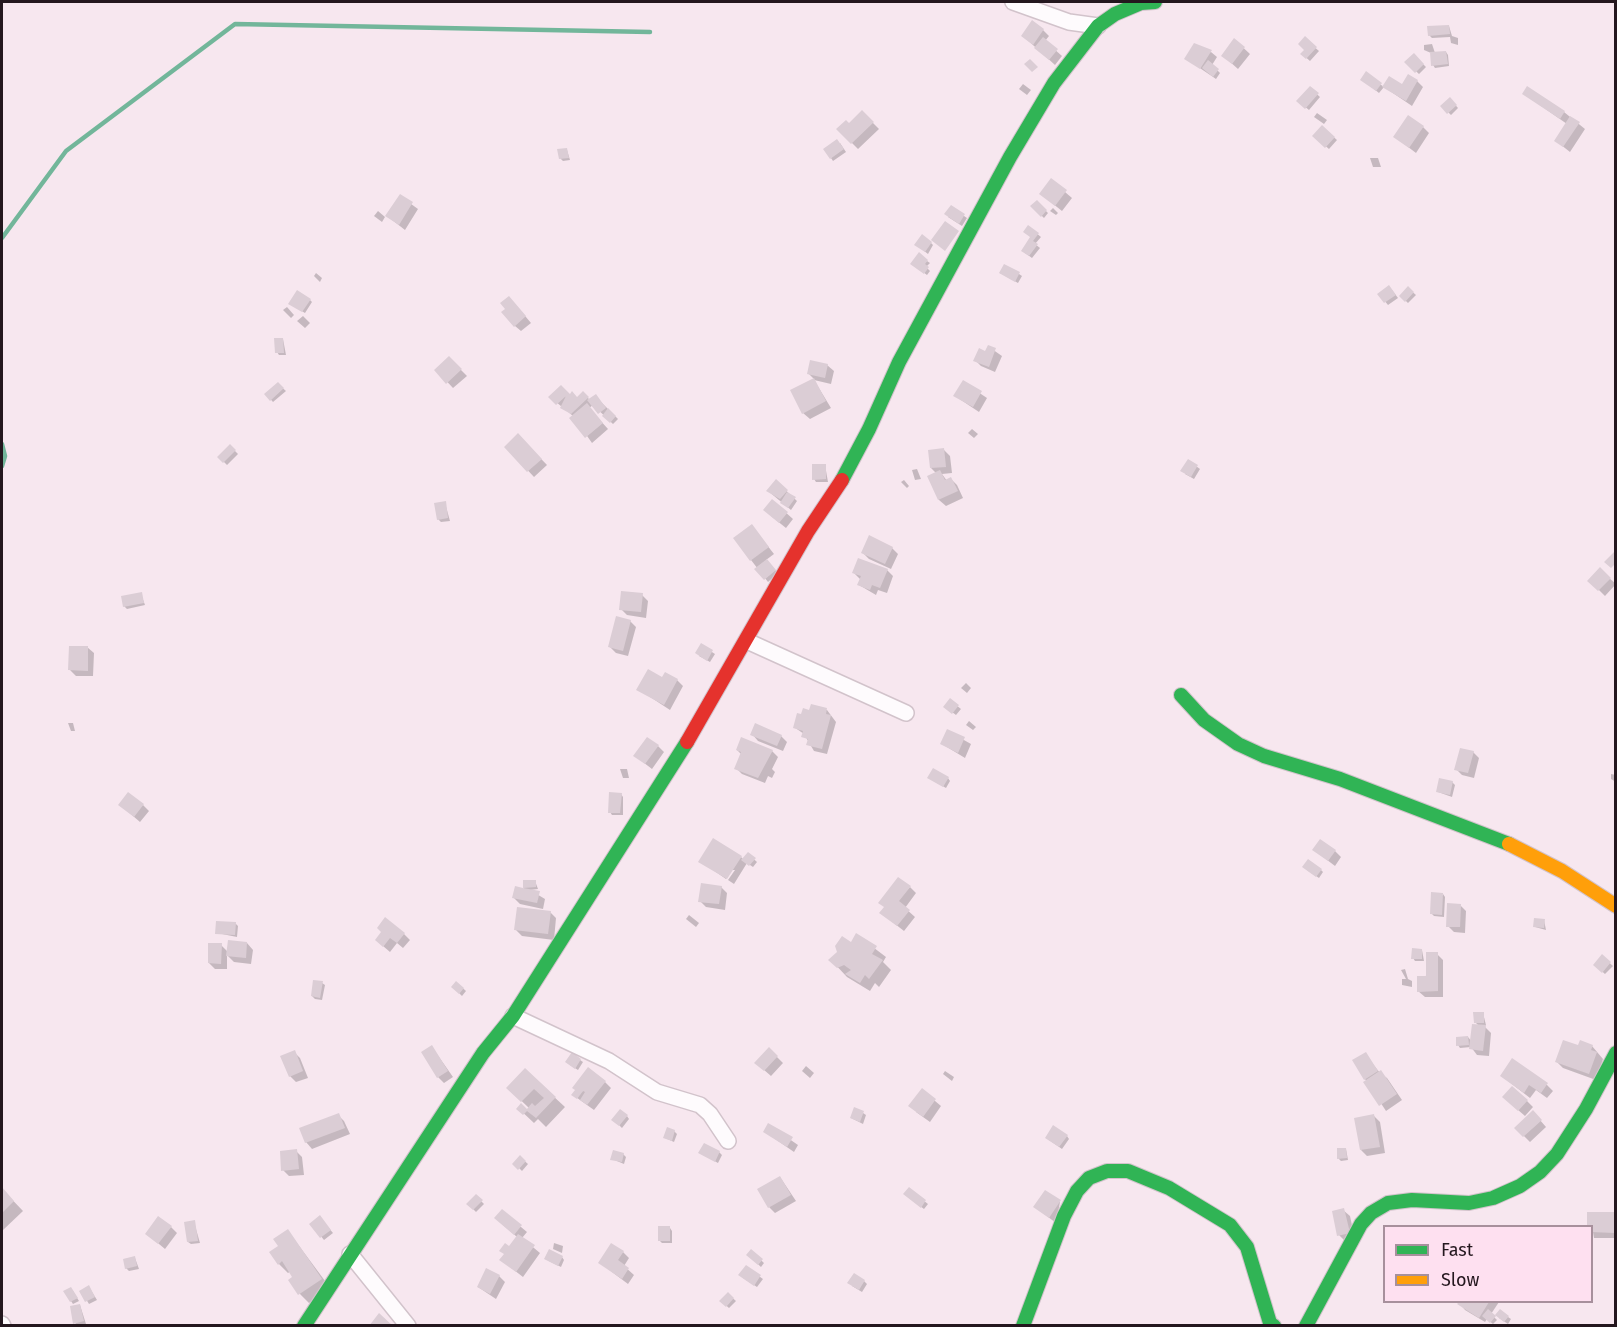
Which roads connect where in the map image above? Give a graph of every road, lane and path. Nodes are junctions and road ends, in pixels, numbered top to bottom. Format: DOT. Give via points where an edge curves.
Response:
graph roads {
  1 [pos="1013,2"];
  2 [pos="1155,2"];
  3 [pos="1098,26"];
  4 [pos="747,641"];
  5 [pos="1181,695"];
  6 [pos="906,713"];
  7 [pos="1616,906"];
  8 [pos="513,1016"];
  9 [pos="1616,1053"];
  10 [pos="728,1141"];
  11 [pos="350,1254"];
  12 [pos="304,1326"];
  13 [pos="408,1326"];
  14 [pos="1023,1326"];
  15 [pos="1274,1326"];
  16 [pos="1306,1326"];
  1 -- 3 [label="street" via="1069,22"];
  2 -- 3 [label="street" via="1124,10"];
  3 -- 4 [label="street" via="1054,83 1010,157 899,362 869,429"];
  4 -- 6 [label="street"];
  4 -- 8 [label="street" via="674,765"];
  5 -- 7 [label="street" via="1204,720 1238,744 1497,838 1562,871"];
  8 -- 10 [label="street" via="609,1061 657,1092 700,1105"];
  8 -- 11 [label="street" via="483,1053"];
  9 -- 16 [label="street" via="1557,1154 1520,1186 1469,1203 1412,1200 1388,1203 1371,1213 1361,1224"];
  11 -- 12 [label="street"];
  11 -- 13 [label="street"];
  14 -- 15 [label="street" via="1077,1191 1089,1178 1107,1171 1128,1171 1169,1188 1230,1225 1247,1247"];
}
